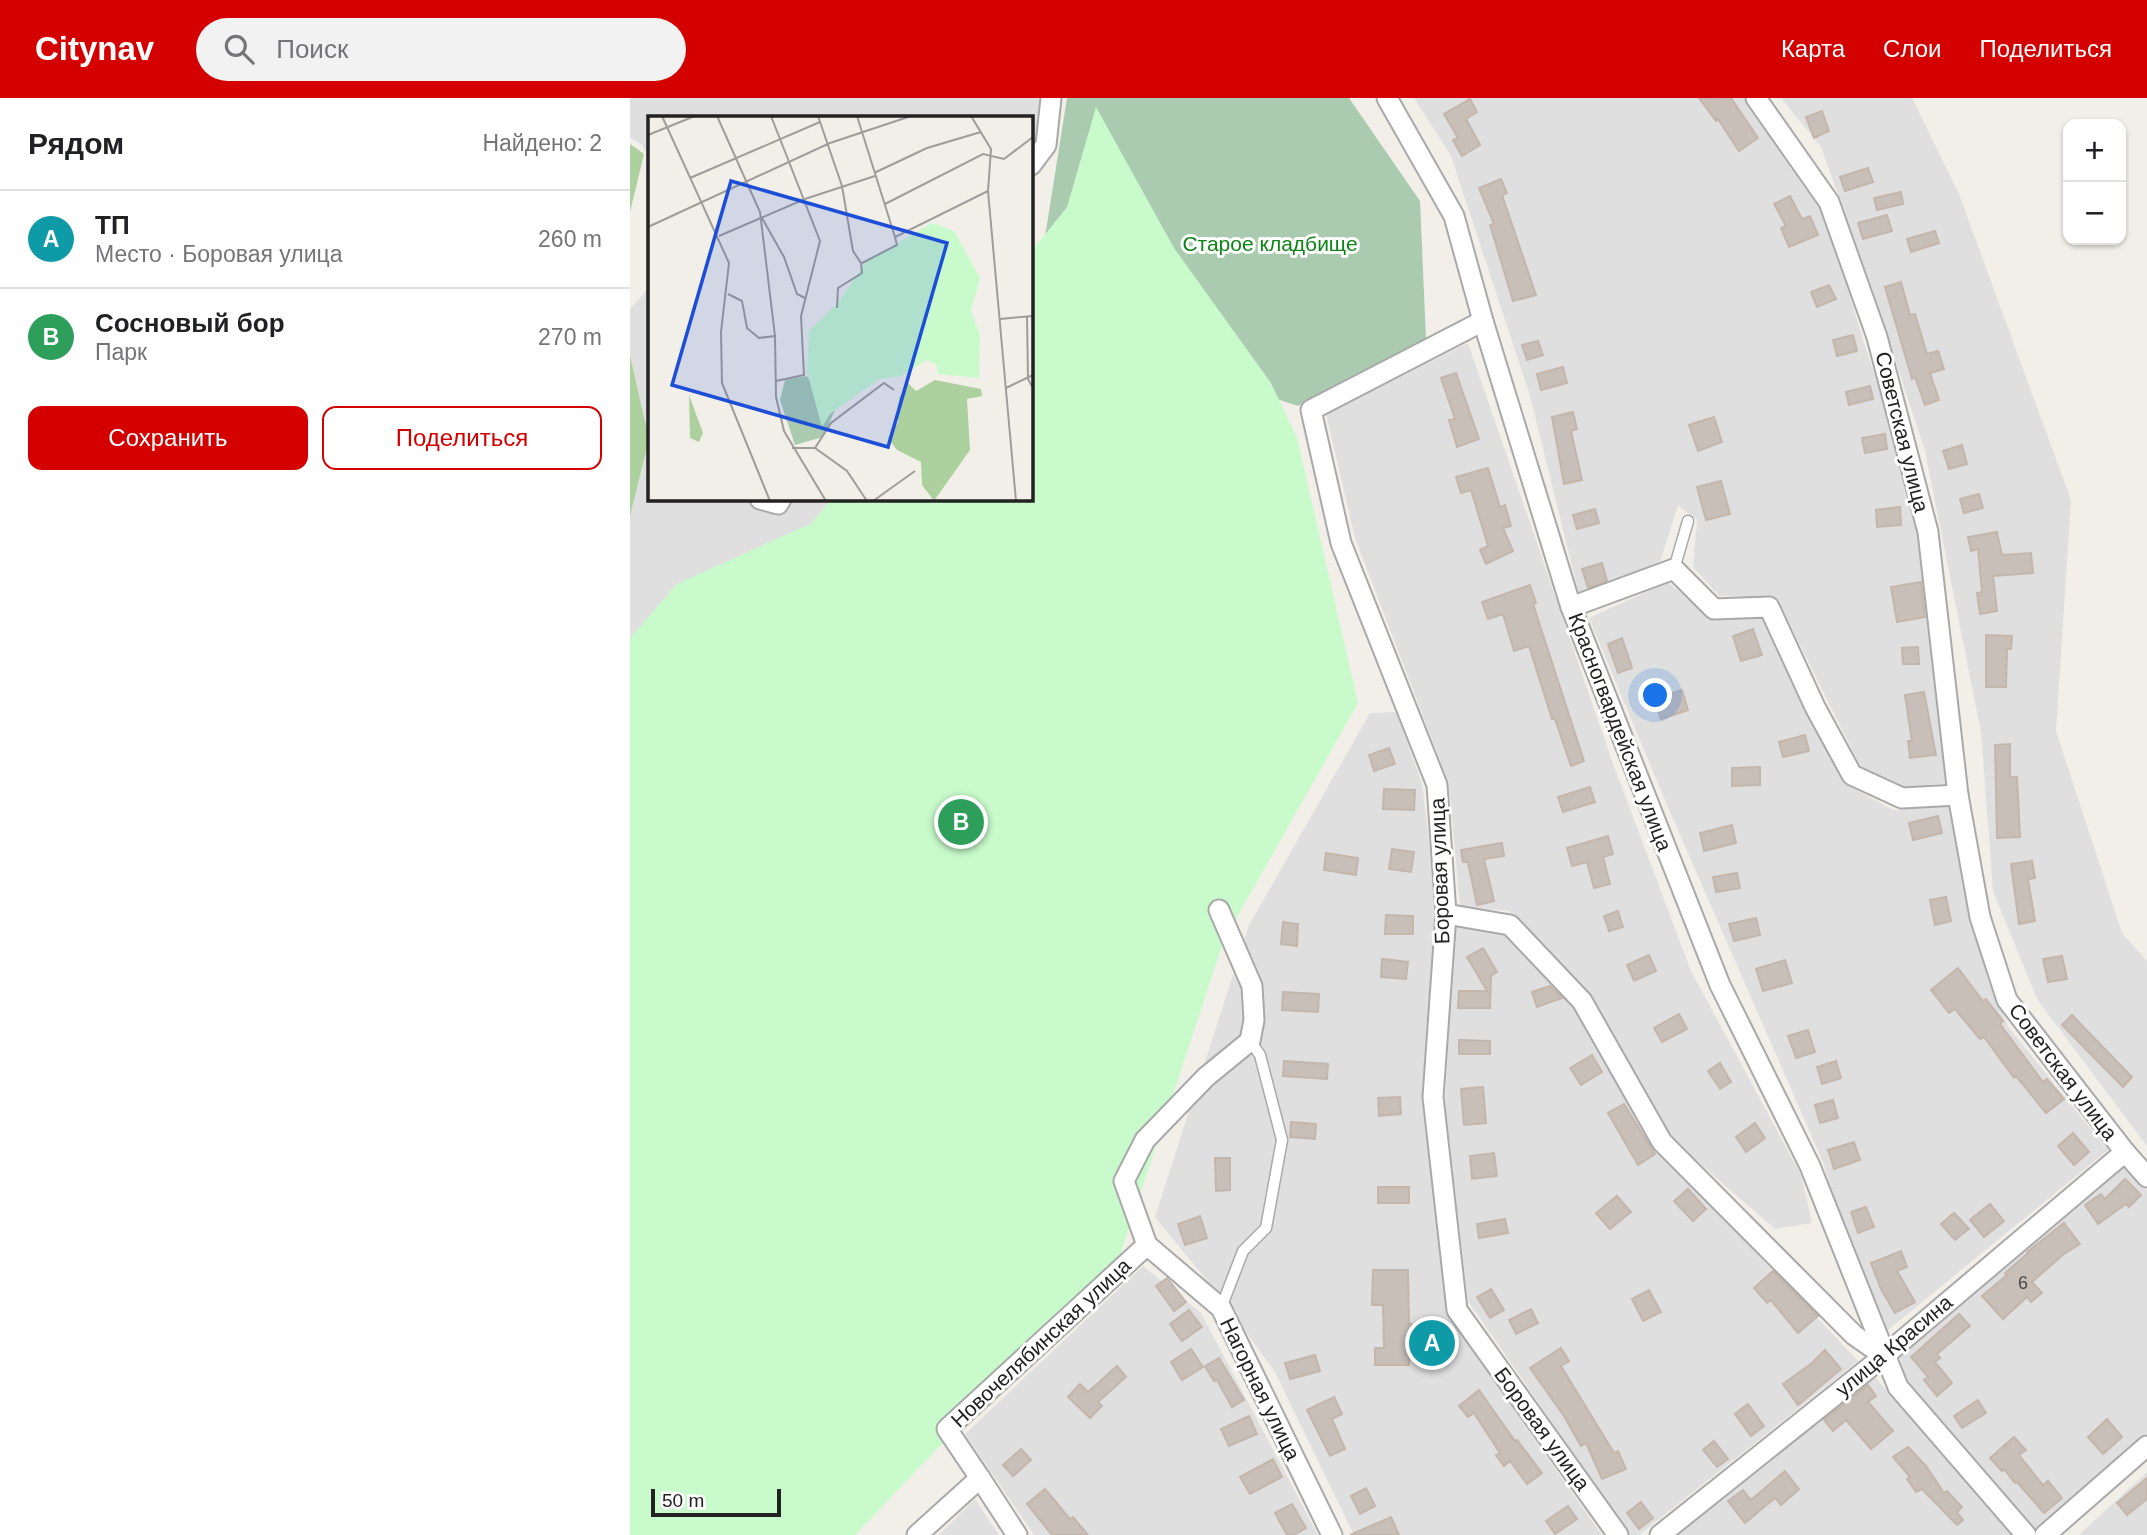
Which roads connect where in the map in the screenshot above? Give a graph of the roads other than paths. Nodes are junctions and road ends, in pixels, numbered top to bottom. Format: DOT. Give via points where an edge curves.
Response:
graph roads {
  1 [pos="1051,98"];
  2 [pos="1387,98"];
  3 [pos="1756,98"];
  4 [pos="1032,164"];
  5 [pos="1483,321"];
  6 [pos="764,500"];
  7 [pos="781,500"];
  8 [pos="1688,521"];
  9 [pos="1674,569"];
  10 [pos="1571,607"];
  11 [pos="1958,795"];
  12 [pos="1219,910"];
  13 [pos="1446,914"];
  14 [pos="1250,1041"];
  15 [pos="2124,1152"];
  16 [pos="2147,1177"];
  17 [pos="1147,1245"];
  18 [pos="1221,1308"];
  19 [pos="1884,1356"];
  20 [pos="2147,1446"];
  21 [pos="980,1478"];
  22 [pos="917,1535"];
  23 [pos="1017,1535"];
  24 [pos="1332,1535"];
  25 [pos="1618,1535"];
  26 [pos="1660,1535"];
  27 [pos="2026,1535"];
  28 [pos="2045,1535"];
  1 -- 4 [label="street" via="1046,145"];
  2 -- 5 [label="street, Красногвардейская улица" via="1454,216"];
  3 -- 11 [label="street, Советская улица" via="1829,202 1878,337 1928,532"];
  5 -- 10 [label="street, Красногвардейская улица"];
  5 -- 13 [label="street, Боровая улица" via="1311,410 1341,543 1437,785"];
  6 -- 7 [label="street" via="778,504"];
  8 -- 9 [label="lane"];
  9 -- 10 [label="street"];
  9 -- 11 [label="street" via="1714,609 1769,607 1852,775 1902,798"];
  10 -- 19 [label="street, Красногвардейская улица" via="1720,985 1810,1166"];
  11 -- 15 [label="street, Советская улица" via="1980,916 2007,1000"];
  12 -- 14 [label="street" via="1252,986"];
  13 -- 19 [label="street" via="1510,925 1582,1002 1662,1142 1854,1335"];
  13 -- 25 [label="street, Боровая улица" via="1433,1097 1457,1310"];
  14 -- 17 [label="street, Нагорная улица" via="1206,1077 1145,1140 1124,1181"];
  14 -- 18 [label="lane" via="1260,1055 1282,1140 1266,1228 1243,1251"];
  15 -- 16 [label="street, Советская улица"];
  15 -- 19 [label="street, улица Красина"];
  17 -- 18 [label="street, Нагорная улица"];
  17 -- 21 [label="street, Новочелябинская улица" via="947,1429"];
  18 -- 24 [label="street, Нагорная улица"];
  19 -- 26 [label="street, улица Красина"];
  19 -- 27 [label="street, Красногвардейская улица" via="1898,1387"];
  20 -- 28 [label="street"];
  21 -- 22 [label="street"];
  21 -- 23 [label="street"];
}
